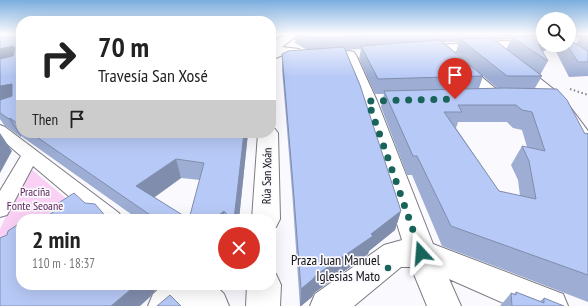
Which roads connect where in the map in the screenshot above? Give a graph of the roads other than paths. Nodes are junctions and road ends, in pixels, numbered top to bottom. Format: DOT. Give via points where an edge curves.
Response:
graph roads {
  1 [pos="437,48"];
  2 [pos="440,48"];
  3 [pos="493,48"];
  4 [pos="403,51"];
  5 [pos="348,55"];
  6 [pos="511,98"];
  7 [pos="473,99"];
  8 [pos="555,99"];
  9 [pos="0,130"];
  10 [pos="268,138"];
  11 [pos="586,141"];
  12 [pos="30,155"];
  13 [pos="0,209"];
  14 [pos="100,214"];
  15 [pos="266,214"];
  16 [pos="421,253"];
  17 [pos="184,290"];
  18 [pos="195,290"];
  19 [pos="264,290"];
  20 [pos="165,306"];
  21 [pos="212,306"];
  22 [pos="263,306"];
  23 [pos="326,306"];
  24 [pos="444,306"];
  25 [pos="551,306"];
  1 -- 4 [label="street"];
  2 -- 6 [label="street"];
  3 -- 8 [label="street"];
  5 -- 16 [label="street" via="377,101"];
  6 -- 7 [label="street"];
  6 -- 8 [label="street"];
  8 -- 11 [label="street"];
  9 -- 12 [label="street"];
  10 -- 15 [label="street, Rúa San Xoán"];
  12 -- 13 [label="street"];
  12 -- 14 [label="street" via="76,203"];
  16 -- 23 [label="street" via="395,254"];
  16 -- 24 [label="street"];
  16 -- 25 [label="street"];
  17 -- 20 [label="street"];
  18 -- 21 [label="street"];
  19 -- 22 [label="street"];
}
